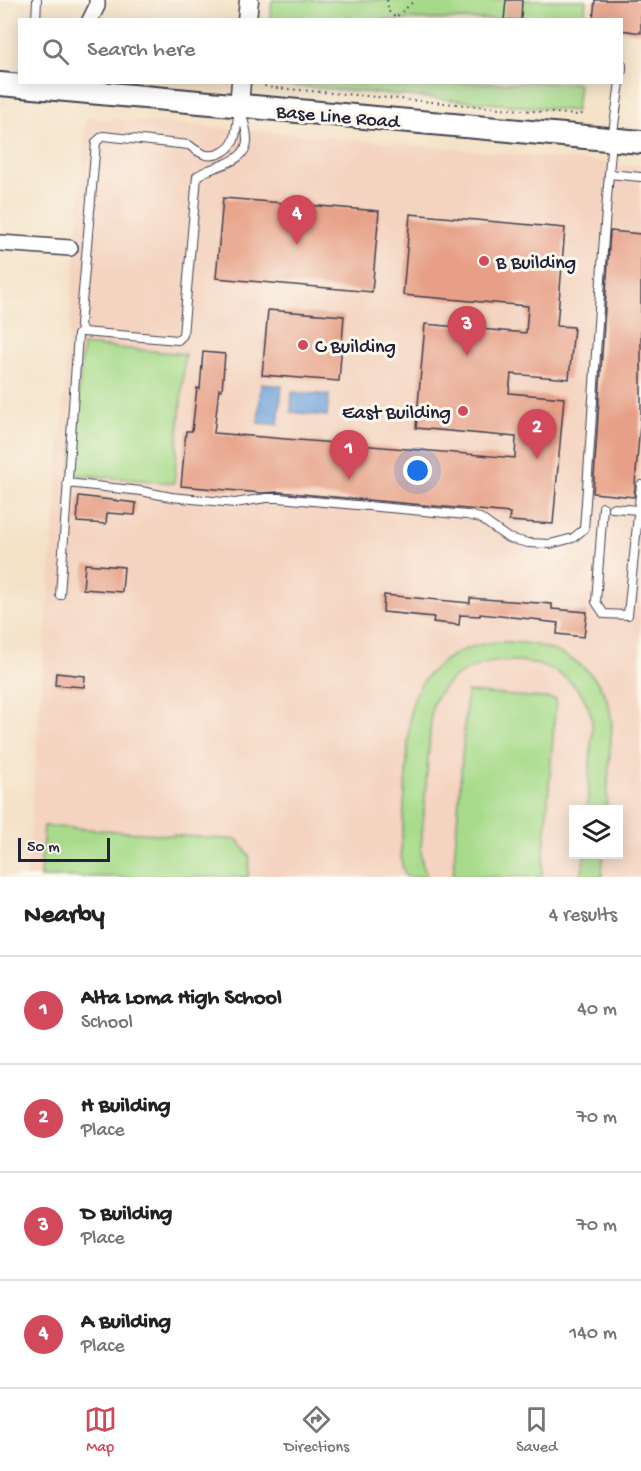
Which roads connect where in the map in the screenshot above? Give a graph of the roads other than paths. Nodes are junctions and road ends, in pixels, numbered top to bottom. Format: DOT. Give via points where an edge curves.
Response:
graph roads {
  1 [pos="37,0"];
  2 [pos="97,0"];
  3 [pos="249,0"];
  4 [pos="36,18"];
  5 [pos="91,18"];
  6 [pos="247,18"];
  7 [pos="0,84"];
  8 [pos="242,84"];
  9 [pos="620,84"];
  10 [pos="30,85"];
  11 [pos="239,106"];
  12 [pos="612,140"];
  13 [pos="641,142"];
  14 [pos="609,174"];
  15 [pos="641,177"];
  16 [pos="0,243"];
  17 [pos="70,248"];
  18 [pos="82,329"];
  19 [pos="67,483"];
  20 [pos="641,485"];
  21 [pos="603,507"];
  22 [pos="612,508"];
  23 [pos="639,510"];
  24 [pos="60,595"];
  1 -- 4 [label="lane"];
  2 -- 5 [label="street"];
  3 -- 6 [label="street"];
  7 -- 10 [label="main road, Base Line Road"];
  8 -- 11 [label="street"];
  9 -- 12 [label="lane"];
  10 -- 11 [label="main road, Base Line Road"];
  11 -- 12 [label="main road, Base Line Road"];
  11 -- 18 [label="lane" via="246,149 236,159 197,176 183,335 178,340"];
  11 -- 18 [label="lane" via="234,139 218,154 207,155 189,145 124,138 103,136 96,142"];
  12 -- 13 [label="main road, Base Line Road"];
  12 -- 14 [label="lane"];
  14 -- 15 [label="lane"];
  14 -- 19 [label="lane" via="584,529 573,538 550,544 528,543 508,538 480,518 467,515 279,498 235,503"];
  16 -- 17 [label="street"];
  18 -- 19 [label="lane" via="78,335"];
  19 -- 24 [label="lane"];
  20 -- 23 [label="lane"];
  21 -- 23 [label="lane" via="596,602 604,614 622,616 628,615"];
  22 -- 23 [label="lane"];
}
